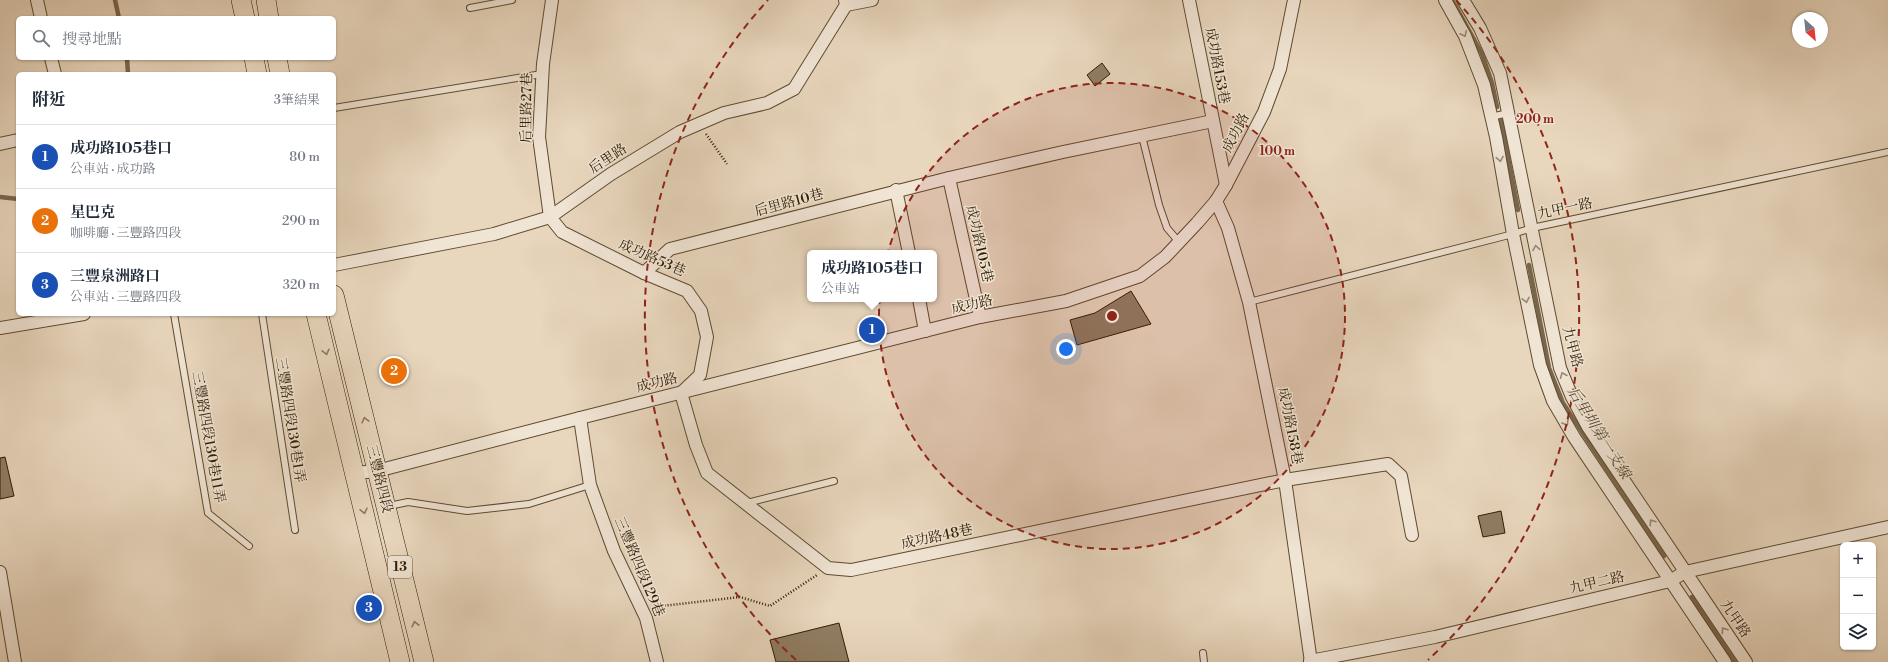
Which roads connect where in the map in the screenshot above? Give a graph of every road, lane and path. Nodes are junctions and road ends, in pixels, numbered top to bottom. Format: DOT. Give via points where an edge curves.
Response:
graph roads {
  1 [pos="37,0"];
  2 [pos="241,0"];
  3 [pos="266,0"];
  4 [pos="512,0"];
  5 [pos="552,0"];
  6 [pos="872,0"];
  7 [pos="1189,0"];
  8 [pos="1294,0"];
  9 [pos="1445,0"];
  10 [pos="1463,0"];
  11 [pos="846,3"];
  12 [pos="470,8"];
  13 [pos="41,16"];
  14 [pos="245,16"];
  15 [pos="269,16"];
  16 [pos="52,60"];
  17 [pos="254,60"];
  18 [pos="277,60"];
  19 [pos="54,72"];
  20 [pos="257,72"];
  21 [pos="280,72"];
  22 [pos="542,74"];
  23 [pos="336,108"];
  24 [pos="1508,113"];
  25 [pos="1491,117"];
  26 [pos="1213,122"];
  27 [pos="699,124"];
  28 [pos="1142,136"];
  29 [pos="16,140"];
  30 [pos="0,144"];
  31 [pos="1888,152"];
  32 [pos="727,164"];
  33 [pos="949,178"];
  34 [pos="1226,185"];
  35 [pos="896,190"];
  36 [pos="1216,201"];
  37 [pos="550,217"];
  38 [pos="1532,228"];
  39 [pos="1512,234"];
  40 [pos="1179,242"];
  41 [pos="908,250"];
  42 [pos="336,265"];
  43 [pos="644,273"];
  44 [pos="920,302"];
  45 [pos="1249,302"];
  46 [pos="336,303"];
  47 [pos="72,316"];
  48 [pos="174,316"];
  49 [pos="262,316"];
  50 [pos="316,316"];
  51 [pos="980,317"];
  52 [pos="0,328"];
  53 [pos="925,331"];
  54 [pos="681,393"];
  55 [pos="580,418"];
  56 [pos="377,472"];
  57 [pos="355,473"];
  58 [pos="1285,480"];
  59 [pos="834,481"];
  60 [pos="590,485"];
  61 [pos="746,504"];
  62 [pos="386,507"];
  63 [pos="1888,527"];
  64 [pos="295,530"];
  65 [pos="1412,534"];
  66 [pos="249,546"];
  67 [pos="828,568"];
  68 [pos="0,572"];
  69 [pos="1685,572"];
  70 [pos="1670,581"];
  71 [pos="646,618"];
  72 [pos="1203,653"];
  73 [pos="15,662"];
  74 [pos="400,662"];
  75 [pos="424,662"];
  76 [pos="657,662"];
  77 [pos="1204,662"];
  78 [pos="1310,662"];
  79 [pos="1725,662"];
  80 [pos="1746,662"];
  1 -- 13 [label="street"];
  2 -- 14 [label="main road"];
  3 -- 15 [label="main road"];
  4 -- 12 [label="lane"];
  5 -- 22 [label="street, 后里路27巷"];
  6 -- 11 [label="street"];
  7 -- 26 [label="street, 成功路153巷"];
  8 -- 34 [label="street, 成功路" via="1280,69 1264,112"];
  9 -- 25 [label="street, one-way" via="1465,36 1484,85"];
  10 -- 24 [label="street, 九甲路" via="1480,28 1500,73"];
  11 -- 27 [label="street, 后里路" via="794,89 767,103 724,113"];
  16 -- 19 [label="street"];
  17 -- 20 [label="main road"];
  18 -- 21 [label="main road"];
  22 -- 23 [label="lane"];
  22 -- 37 [label="street, 后里路27巷" via="539,137"];
  24 -- 25 [label="lane"];
  24 -- 38 [label="street, 九甲路"];
  25 -- 39 [label="street, one-way"];
  26 -- 28 [label="street, 后里路10巷"];
  26 -- 34 [label="street, 成功路153巷"];
  27 -- 32 [label="path"];
  27 -- 37 [label="street, 后里路" via="680,132 611,174"];
  28 -- 33 [label="street, 后里路10巷"];
  28 -- 40 [label="lane" via="1159,206 1167,228"];
  29 -- 30 [label="street"];
  31 -- 38 [label="lane, 九甲一路"];
  33 -- 35 [label="street, 后里路10巷"];
  33 -- 51 [label="street, 成功路105巷"];
  34 -- 36 [label="street, 成功路"];
  35 -- 41 [label="street"];
  35 -- 43 [label="street, 后里路10巷" via="670,249"];
  36 -- 40 [label="street, 成功路"];
  36 -- 45 [label="street, 成功路158巷" via="1228,228"];
  37 -- 42 [label="street, 后里路" via="494,234"];
  37 -- 43 [label="street, 成功路53巷" via="562,232"];
  38 -- 39 [label="lane, 九甲一路"];
  69 -- 38 [label="street, 九甲路, one-way" via="1588,427 1572,397 1560,368"];
  39 -- 45 [label="lane, 九甲一路"];
  39 -- 70 [label="street, one-way" via="1540,365 1553,401 1574,437"];
  40 -- 51 [label="street, 成功路" via="1165,257 1140,276 1066,301"];
  43 -- 54 [label="street, 成功路53巷" via="687,291 701,311 706,337 700,375"];
  44 -- 53 [label="street"];
  45 -- 58 [label="street, 成功路158巷"];
  56 -- 46 [label="main road, 三豐路四段 / 13, one-way"];
  47 -- 52 [label="street"];
  48 -- 66 [label="lane, 三豐路四段130巷11弄" via="208,513"];
  49 -- 64 [label="lane, 三豐路四段130巷1弄"];
  50 -- 57 [label="main road, 三豐路四段 / 13, one-way"];
  51 -- 53 [label="street, 成功路"];
  53 -- 54 [label="street, 成功路"];
  54 -- 55 [label="street, 成功路"];
  54 -- 61 [label="street" via="707,473"];
  55 -- 56 [label="street, 成功路"];
  55 -- 60 [label="street, 三豐路四段129巷"];
  56 -- 57 [label="street, 成功路"];
  56 -- 62 [label="main road, 三豐路四段 / 13"];
  57 -- 74 [label="main road, 三豐路四段 / 13, one-way"];
  58 -- 65 [label="street, 成功路48巷" via="1388,464 1401,476"];
  58 -- 67 [label="street, 成功路48巷" via="851,570"];
  58 -- 78 [label="street, 成功路158巷"];
  59 -- 61 [label="lane"];
  60 -- 62 [label="lane" via="529,504 467,511 408,502"];
  60 -- 71 [label="street, 三豐路四段129巷" via="614,551"];
  61 -- 67 [label="street"];
  75 -- 62 [label="main road, 三豐路四段 / 13, one-way"];
  63 -- 69 [label="street, 九甲二路"];
  67 -- 71 [label="path" via="770,606 740,597 662,606"];
  68 -- 73 [label="street"];
  69 -- 70 [label="street, 九甲二路"];
  80 -- 69 [label="street, 九甲路, one-way"];
  70 -- 78 [label="street, 九甲二路" via="1435,637"];
  70 -- 79 [label="street"];
  71 -- 76 [label="street, 三豐路四段129巷"];
  72 -- 77 [label="lane"];
}
